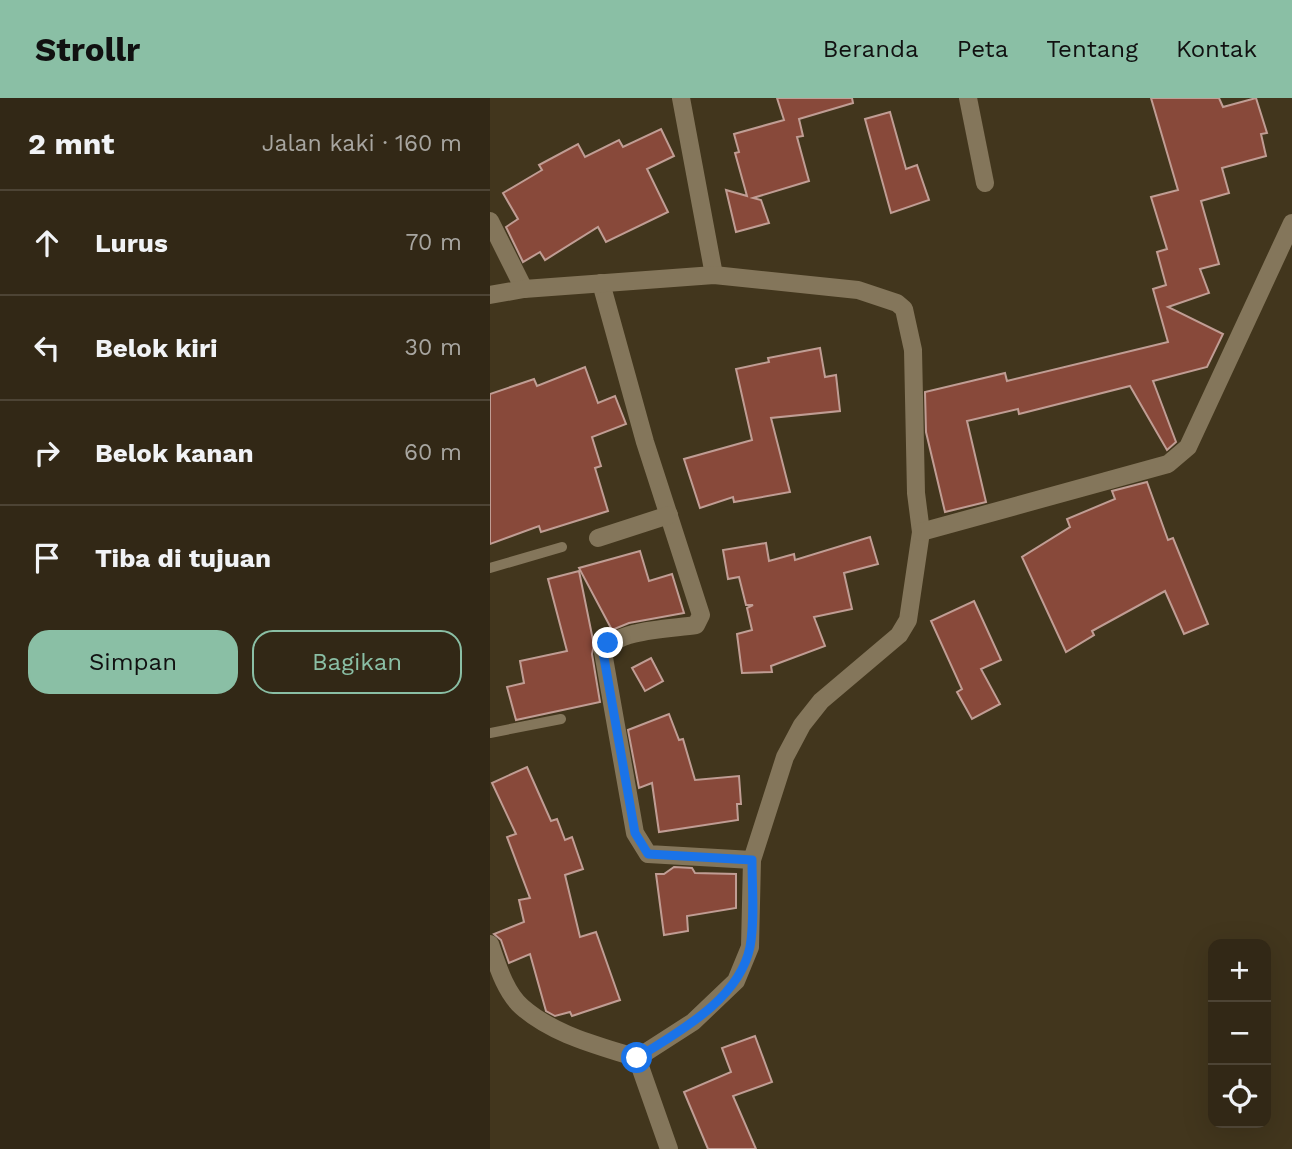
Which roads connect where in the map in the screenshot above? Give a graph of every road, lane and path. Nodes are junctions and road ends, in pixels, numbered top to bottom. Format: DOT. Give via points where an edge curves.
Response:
graph roads {
  1 [pos="681,98"];
  2 [pos="968,98"];
  3 [pos="985,183"];
  4 [pos="490,220"];
  5 [pos="1292,223"];
  6 [pos="714,275"];
  7 [pos="601,283"];
  8 [pos="524,289"];
  9 [pos="490,295"];
  10 [pos="669,515"];
  11 [pos="921,532"];
  12 [pos="598,538"];
  13 [pos="562,547"];
  14 [pos="490,568"];
  15 [pos="561,719"];
  16 [pos="490,733"];
  17 [pos="752,860"];
  18 [pos="490,944"];
  19 [pos="637,1058"];
  20 [pos="669,1149"];
  1 -- 6 [label="street"];
  2 -- 3 [label="street"];
  4 -- 8 [label="street"];
  5 -- 11 [label="street" via="1188,447 1168,464"];
  6 -- 7 [label="street"];
  6 -- 11 [label="street" via="858,289 904,309 913,350"];
  7 -- 8 [label="street"];
  7 -- 10 [label="street"];
  8 -- 9 [label="street"];
  10 -- 12 [label="street"];
  10 -- 17 [label="street" via="700,607 700,621 623,636 608,643 603,652 635,833 648,854"];
  11 -- 17 [label="street" via="908,620 899,635 821,701 802,725 785,758"];
  13 -- 14 [label="lane"];
  15 -- 16 [label="lane"];
  17 -- 19 [label="street" via="750,947 736,981 693,1022"];
  18 -- 19 [label="street" via="503,979 520,1006 567,1035"];
  19 -- 20 [label="street"];
}
